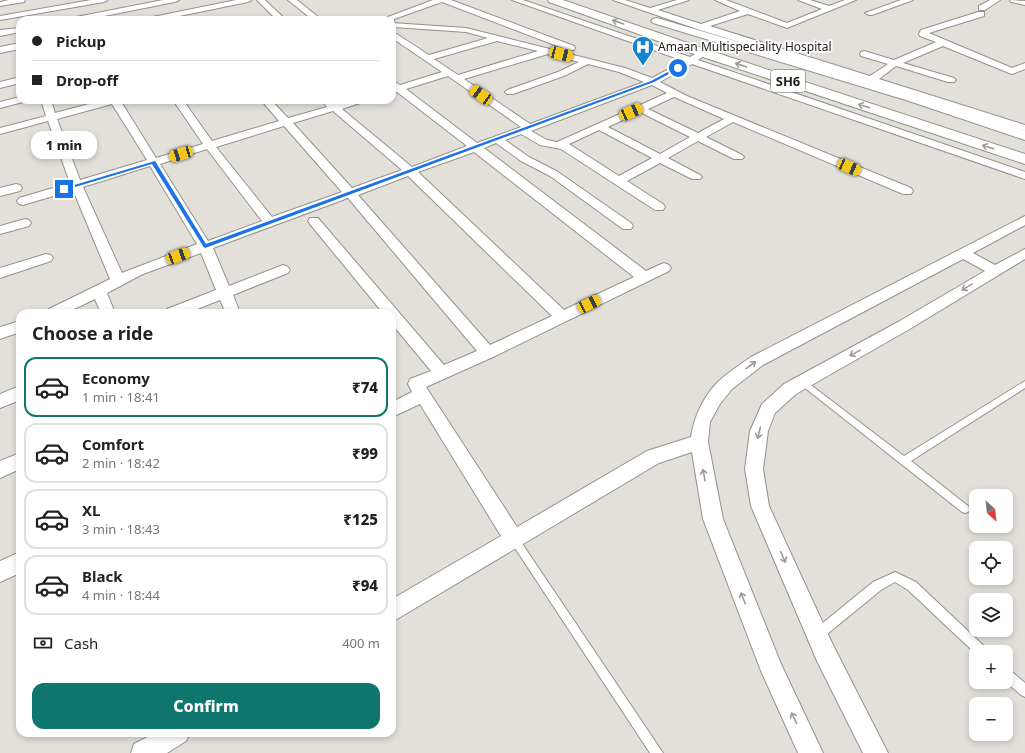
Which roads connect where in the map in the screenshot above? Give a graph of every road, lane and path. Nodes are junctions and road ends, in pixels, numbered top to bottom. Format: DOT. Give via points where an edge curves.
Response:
graph roads {
  1 [pos="21,0"];
  2 [pos="104,0"];
  3 [pos="175,0"];
  4 [pos="248,0"];
  5 [pos="261,0"];
  6 [pos="292,0"];
  7 [pos="440,0"];
  8 [pos="444,0"];
  9 [pos="516,0"];
  10 [pos="553,0"];
  11 [pos="617,0"];
  12 [pos="685,0"];
  13 [pos="719,0"];
  14 [pos="802,0"];
  15 [pos="831,0"];
  16 [pos="852,0"];
  17 [pos="909,0"];
  18 [pos="996,0"];
  19 [pos="1014,0"];
  20 [pos="95,1"];
  21 [pos="597,2"];
  22 [pos="1025,3"];
  23 [pos="0,4"];
  24 [pos="843,4"];
  25 [pos="829,9"];
  26 [pos="650,10"];
  27 [pos="748,11"];
  28 [pos="189,12"];
  29 [pos="869,13"];
  30 [pos="101,16"];
  31 [pos="105,16"];
  32 [pos="168,16"];
  33 [pos="192,16"];
  34 [pos="278,16"];
  35 [pos="313,16"];
  36 [pos="396,16"];
  37 [pos="0,18"];
  38 [pos="396,25"];
  39 [pos="396,29"];
  40 [pos="697,29"];
  41 [pos="16,31"];
  42 [pos="0,34"];
  43 [pos="497,38"];
  44 [pos="942,43"];
  45 [pos="16,47"];
  46 [pos="574,49"];
  47 [pos="0,50"];
  48 [pos="548,51"];
  49 [pos="704,53"];
  50 [pos="864,54"];
  51 [pos="821,55"];
  52 [pos="428,58"];
  53 [pos="587,61"];
  54 [pos="691,61"];
  55 [pos="895,63"];
  56 [pos="1025,66"];
  57 [pos="881,73"];
  58 [pos="453,76"];
  59 [pos="896,77"];
  60 [pos="871,80"];
  61 [pos="951,80"];
  62 [pos="16,81"];
  63 [pos="652,82"];
  64 [pos="0,85"];
  65 [pos="396,87"];
  66 [pos="396,88"];
  67 [pos="510,92"];
  68 [pos="675,93"];
  69 [pos="16,101"];
  70 [pos="47,104"];
  71 [pos="100,104"];
  72 [pos="118,104"];
  73 [pos="181,104"];
  74 [pos="270,104"];
  75 [pos="331,104"];
  76 [pos="0,105"];
  77 [pos="639,108"];
  78 [pos="51,117"];
  79 [pos="733,118"];
  80 [pos="286,122"];
  81 [pos="599,126"];
  82 [pos="1025,128"];
  83 [pos="525,129"];
  84 [pos="0,131"];
  85 [pos="1025,136"];
  86 [pos="698,138"];
  87 [pos="497,139"];
  88 [pos="209,145"];
  89 [pos="558,145"];
  90 [pos="475,147"];
  91 [pos="738,157"];
  92 [pos="660,158"];
  93 [pos="1025,159"];
  94 [pos="154,162"];
  95 [pos="410,171"];
  96 [pos="1025,176"];
  97 [pos="696,177"];
  98 [pos="618,181"];
  99 [pos="77,185"];
  100 [pos="16,188"];
  101 [pos="907,191"];
  102 [pos="0,192"];
  103 [pos="350,193"];
  104 [pos="23,201"];
  105 [pos="659,207"];
  106 [pos="314,220"];
  107 [pos="1025,220"];
  108 [pos="25,223"];
  109 [pos="270,223"];
  110 [pos="627,226"];
  111 [pos="0,230"];
  112 [pos="205,246"];
  113 [pos="963,253"];
  114 [pos="1025,253"];
  115 [pos="46,258"];
  116 [pos="664,268"];
  117 [pos="283,270"];
  118 [pos="995,271"];
  119 [pos="0,273"];
  120 [pos="644,277"];
  121 [pos="118,281"];
  122 [pos="99,291"];
  123 [pos="225,293"];
  124 [pos="62,309"];
  125 [pos="106,309"];
  126 [pos="183,309"];
  127 [pos="231,309"];
  128 [pos="388,309"];
  129 [pos="562,317"];
  130 [pos="396,319"];
  131 [pos="16,327"];
  132 [pos="0,333"];
  133 [pos="488,353"];
  134 [pos="442,373"];
  135 [pos="803,382"];
  136 [pos="1025,384"];
  137 [pos="423,394"];
  138 [pos="16,395"];
  139 [pos="0,401"];
  140 [pos="396,408"];
  141 [pos="699,442"];
  142 [pos="904,461"];
  143 [pos="16,463"];
  144 [pos="0,470"];
  145 [pos="965,509"];
  146 [pos="514,539"];
  147 [pos="16,564"];
  148 [pos="0,572"];
  149 [pos="396,609"];
  150 [pos="817,635"];
  151 [pos="975,645"];
  152 [pos="1013,680"];
  153 [pos="1025,691"];
  154 [pos="171,737"];
  155 [pos="143,753"];
  156 [pos="657,753"];
  157 [pos="811,753"];
  158 [pos="876,753"];
  1 -- 23 [label="street"];
  2 -- 20 [label="street"];
  3 -- 31 [label="street"];
  4 -- 28 [label="street"];
  5 -- 34 [label="street"];
  6 -- 35 [label="street"];
  7 -- 36 [label="street"];
  8 -- 46 [label="street"];
  9 -- 54 [label="street"];
  49 -- 10 [label="highway, SH6, one-way"];
  11 -- 26 [label="street"];
  12 -- 26 [label="street"];
  13 -- 27 [label="street"];
  14 -- 25 [label="street"];
  15 -- 24 [label="street"];
  16 -- 24 [label="street"];
  17 -- 29 [label="street"];
  18 -- 44 [label="street" via="982,11 924,32 923,34"];
  19 -- 22 [label="street"];
  20 -- 30 [label="street"];
  20 -- 37 [label="street"];
  21 -- 40 [label="highway"];
  24 -- 25 [label="street"];
  25 -- 27 [label="street" via="786,26"];
  26 -- 40 [label="street"];
  27 -- 40 [label="street"];
  28 -- 32 [label="street"];
  28 -- 33 [label="street"];
  38 -- 43 [label="street" via="466,30"];
  39 -- 52 [label="street"];
  40 -- 60 [label="street"];
  40 -- 85 [label="highway"];
  41 -- 42 [label="street"];
  43 -- 48 [label="street"];
  43 -- 52 [label="street"];
  44 -- 55 [label="street"];
  44 -- 56 [label="street" via="1012,71"];
  45 -- 47 [label="street"];
  48 -- 53 [label="street"];
  48 -- 58 [label="street"];
  49 -- 54 [label="street"];
  93 -- 49 [label="highway, SH6, one-way"];
  50 -- 55 [label="street"];
  51 -- 57 [label="street"];
  52 -- 58 [label="street"];
  53 -- 63 [label="street" via="622,70"];
  53 -- 67 [label="street" via="561,74"];
  54 -- 63 [label="street"];
  54 -- 96 [label="street"];
  55 -- 57 [label="street"];
  55 -- 61 [label="street"];
  57 -- 59 [label="street"];
  57 -- 60 [label="street"];
  58 -- 65 [label="street"];
  58 -- 83 [label="street"];
  60 -- 82 [label="street"];
  62 -- 64 [label="street"];
  63 -- 68 [label="street"];
  63 -- 83 [label="street"];
  66 -- 90 [label="street"];
  68 -- 77 [label="street"];
  68 -- 79 [label="street"];
  69 -- 76 [label="street"];
  70 -- 78 [label="street"];
  71 -- 78 [label="street"];
  72 -- 94 [label="street"];
  73 -- 88 [label="street"];
  74 -- 80 [label="street"];
  75 -- 80 [label="street"];
  75 -- 95 [label="street"];
  77 -- 81 [label="street"];
  77 -- 86 [label="street"];
  78 -- 84 [label="street"];
  78 -- 99 [label="street"];
  79 -- 86 [label="street"];
  79 -- 101 [label="street"];
  80 -- 88 [label="street"];
  80 -- 103 [label="street"];
  81 -- 89 [label="street"];
  81 -- 92 [label="street"];
  83 -- 87 [label="street"];
  83 -- 89 [label="street" via="544,143"];
  86 -- 91 [label="street"];
  86 -- 92 [label="street"];
  87 -- 90 [label="street"];
  87 -- 110 [label="street" via="525,159 554,174"];
  88 -- 94 [label="street"];
  88 -- 109 [label="street"];
  89 -- 98 [label="street" via="564,146"];
  90 -- 95 [label="street"];
  90 -- 120 [label="street"];
  92 -- 97 [label="street"];
  92 -- 98 [label="street"];
  94 -- 99 [label="street"];
  94 -- 112 [label="street"];
  95 -- 103 [label="street"];
  95 -- 129 [label="street"];
  98 -- 105 [label="street"];
  99 -- 104 [label="street"];
  99 -- 121 [label="street"];
  100 -- 102 [label="street"];
  103 -- 109 [label="street"];
  103 -- 133 [label="street"];
  106 -- 128 [label="street"];
  107 -- 113 [label="street"];
  108 -- 111 [label="street"];
  109 -- 112 [label="street"];
  112 -- 121 [label="street"];
  112 -- 123 [label="street"];
  113 -- 118 [label="street"];
  141 -- 113 [label="street, one-way" via="702,422 714,400 726,384 757,361"];
  114 -- 118 [label="street"];
  115 -- 119 [label="street"];
  116 -- 120 [label="street"];
  117 -- 123 [label="street"];
  118 -- 135 [label="street, one-way"];
  120 -- 129 [label="street"];
  121 -- 122 [label="street"];
  122 -- 124 [label="street"];
  122 -- 125 [label="street"];
  123 -- 126 [label="street"];
  123 -- 127 [label="street"];
  129 -- 133 [label="street"];
  130 -- 134 [label="street"];
  131 -- 132 [label="street"];
  133 -- 134 [label="street"];
  134 -- 137 [label="street" via="416,384"];
  135 -- 142 [label="lane"];
  135 -- 150 [label="street, one-way" via="790,389 768,409 758,431 754,468 760,506"];
  136 -- 142 [label="lane"];
  137 -- 140 [label="street"];
  137 -- 146 [label="street"];
  138 -- 139 [label="street"];
  141 -- 146 [label="street" via="653,457"];
  157 -- 141 [label="street, one-way" via="772,671 712,519"];
  142 -- 145 [label="lane"];
  143 -- 144 [label="street"];
  146 -- 149 [label="street"];
  146 -- 156 [label="lane"];
  147 -- 148 [label="street"];
  150 -- 151 [label="lane" via="877,586 895,577 912,586"];
  150 -- 158 [label="street"];
  152 -- 153 [label="lane"];
  154 -- 155 [label="street"];
}
